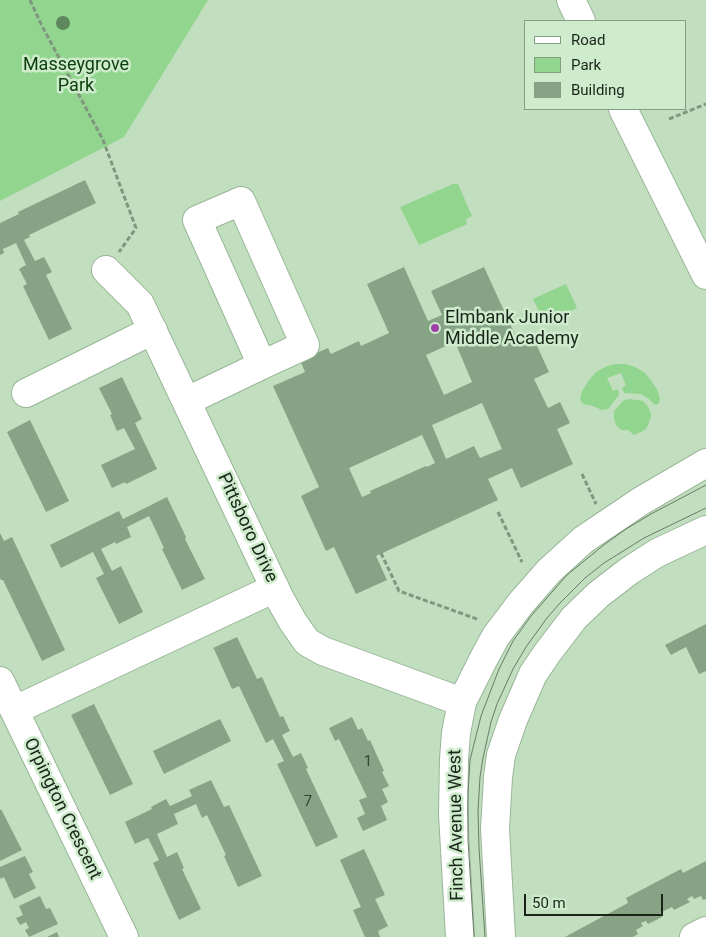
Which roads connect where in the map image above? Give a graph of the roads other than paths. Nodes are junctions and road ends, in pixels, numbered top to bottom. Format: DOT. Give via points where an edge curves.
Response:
graph roads {
  1 [pos="571,0"];
  2 [pos="581,20"];
  3 [pos="624,110"];
  4 [pos="106,270"];
  5 [pos="706,275"];
  6 [pos="153,330"];
  7 [pos="262,366"];
  8 [pos="26,393"];
  9 [pos="187,401"];
  10 [pos="706,463"];
  11 [pos="706,530"];
  12 [pos="275,588"];
  13 [pos="0,681"];
  14 [pos="462,702"];
  15 [pos="15,710"];
  16 [pos="706,931"];
  17 [pos="124,937"];
  18 [pos="460,937"];
  19 [pos="501,937"];
  20 [pos="694,937"];
  1 -- 2 [label="main road"];
  3 -- 5 [label="main road"];
  4 -- 6 [label="main road, Pittsboro Drive" via="140,304"];
  6 -- 8 [label="main road"];
  6 -- 9 [label="main road, Pittsboro Drive"];
  7 -- 7 [label="main road" via="305,345 240,201 197,220"];
  7 -- 9 [label="main road"];
  9 -- 12 [label="main road, Pittsboro Drive"];
  10 -- 14 [label="main road, Finch Avenue West" via="590,535 549,571 496,636"];
  11 -- 19 [label="main road" via="657,553 599,594 574,618 533,674 513,720 498,777 495,829"];
  12 -- 14 [label="main road, Pittsboro Drive" via="307,642 323,651"];
  12 -- 15 [label="main road"];
  13 -- 15 [label="main road, Orpington Crescent"];
  14 -- 18 [label="main road, Finch Avenue West" via="456,733 453,814"];
  15 -- 17 [label="main road, Orpington Crescent"];
  16 -- 20 [label="main road"];
}
